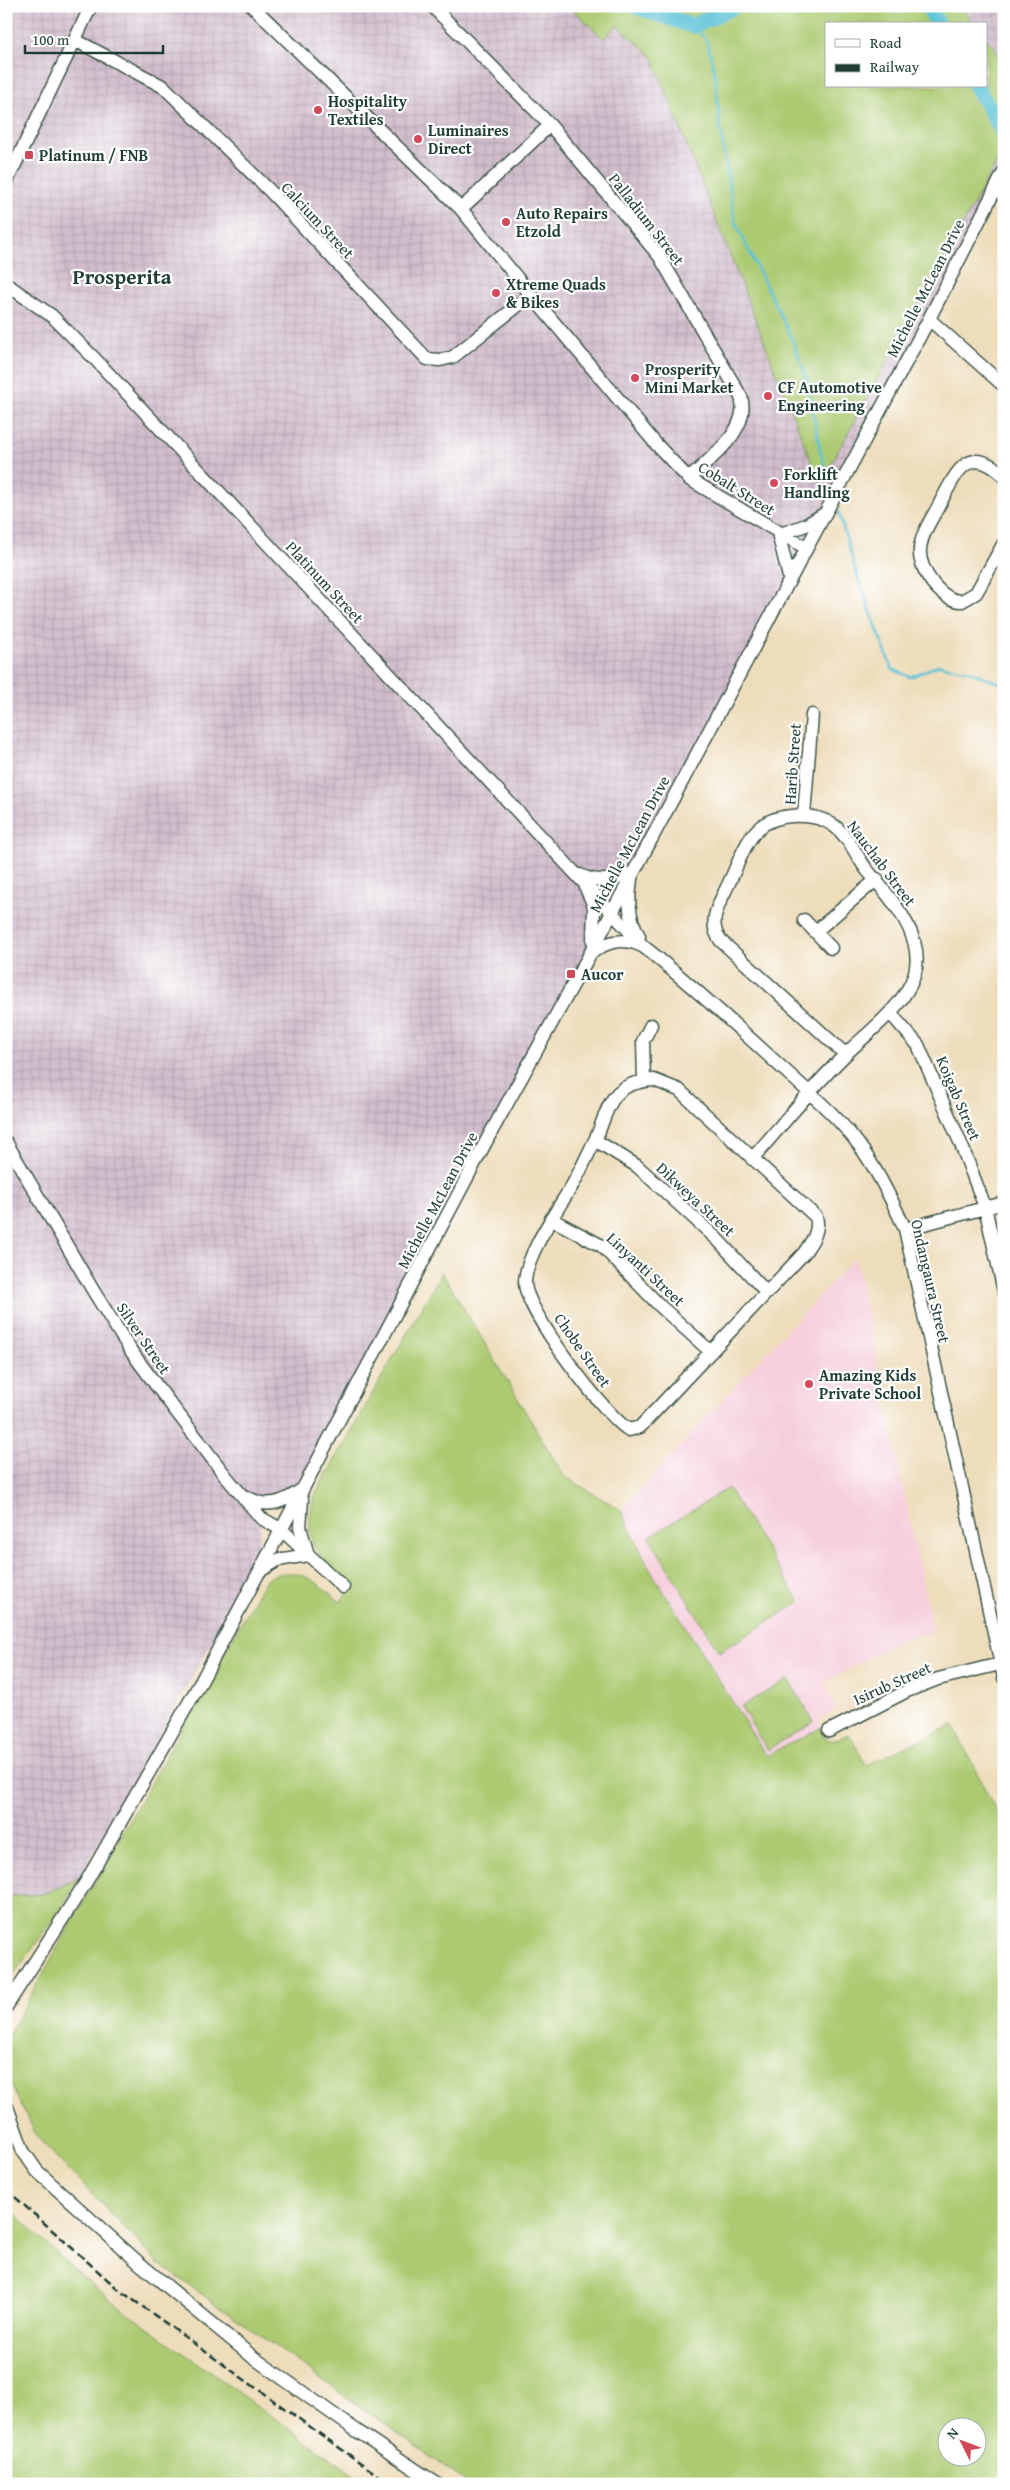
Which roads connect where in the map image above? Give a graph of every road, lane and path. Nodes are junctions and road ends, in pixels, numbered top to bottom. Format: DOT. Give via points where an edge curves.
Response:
graph roads {
  1 [pos="91,6"];
  2 [pos="252,6"];
  3 [pos="432,6"];
  4 [pos="75,40"];
  5 [pos="550,125"];
  6 [pos="1003,174"];
  7 [pos="6,183"];
  8 [pos="461,209"];
  9 [pos="6,284"];
  10 [pos="531,295"];
  11 [pos="929,319"];
  12 [pos="1004,386"];
  13 [pos="1004,476"];
  14 [pos="690,479"];
  15 [pos="824,514"];
  16 [pos="780,533"];
  17 [pos="1003,545"];
  18 [pos="806,548"];
  19 [pos="789,578"];
  20 [pos="812,715"];
  21 [pos="804,816"];
  22 [pos="632,873"];
  23 [pos="579,875"];
  24 [pos="877,879"];
  25 [pos="612,912"];
  26 [pos="804,920"];
  27 [pos="815,932"];
  28 [pos="644,947"];
  29 [pos="831,948"];
  30 [pos="590,954"];
  31 [pos="891,1014"];
  32 [pos="651,1025"];
  33 [pos="845,1054"];
  34 [pos="644,1081"];
  35 [pos="809,1093"];
  36 [pos="595,1140"];
  37 [pos="6,1142"];
  38 [pos="752,1159"];
  39 [pos="1004,1203"];
  40 [pos="986,1207"];
  41 [pos="551,1219"];
  42 [pos="905,1229"];
  43 [pos="1004,1291"];
  44 [pos="767,1293"];
  45 [pos="711,1352"];
  46 [pos="305,1487"];
  47 [pos="242,1494"];
  48 [pos="282,1530"];
  49 [pos="308,1555"];
  50 [pos="258,1573"];
  51 [pos="343,1587"];
  52 [pos="1000,1664"];
  53 [pos="1004,1678"];
  54 [pos="830,1731"];
  55 [pos="6,2007"];
  56 [pos="6,2104"];
  57 [pos="437,2484"];
  1 -- 4 [label="street"];
  2 -- 8 [label="street, Cobalt Street"];
  3 -- 5 [label="street, Palladium Street"];
  4 -- 7 [label="street"];
  4 -- 10 [label="street, Calcium Street" via="164,87 270,191 427,359 453,357"];
  5 -- 8 [label="street"];
  5 -- 14 [label="street, Palladium Street" via="660,256 740,397 744,408 739,427"];
  6 -- 11 [label="street, Michelle McLean Drive"];
  8 -- 10 [label="street, Cobalt Street"];
  9 -- 23 [label="street, Platinum Street" via="52,316 95,360"];
  10 -- 14 [label="street, Cobalt Street" via="656,444"];
  11 -- 12 [label="street"];
  11 -- 15 [label="street, Michelle McLean Drive"];
  13 -- 17 [label="street" via="984,461 962,466 926,529 920,550 921,561 944,595 962,602 976,593"];
  14 -- 16 [label="street, Cobalt Street"];
  15 -- 16 [label="street" via="806,525"];
  15 -- 18 [label="street, Michelle McLean Drive"];
  16 -- 18 [label="street, Cobalt Street"];
  16 -- 19 [label="street"];
  18 -- 19 [label="street, Michelle McLean Drive"];
  19 -- 22 [label="street, Michelle McLean Drive"];
  20 -- 21 [label="street, Harib Street"];
  21 -- 24 [label="street, Nauchab Street" via="837,829"];
  21 -- 33 [label="street, Nauchab Street" via="773,820 757,830 717,907 714,924 721,941"];
  22 -- 23 [label="street" via="602,881"];
  22 -- 25 [label="street, Michelle McLean Drive"];
  22 -- 28 [label="street" via="629,912"];
  23 -- 25 [label="street, Platinum Street"];
  23 -- 30 [label="street" via="594,906"];
  24 -- 27 [label="street"];
  24 -- 31 [label="street, Nauchab Street" via="905,920 916,950 914,976"];
  25 -- 28 [label="street, Ondangaura Street"];
  25 -- 30 [label="street, Michelle McLean Drive"];
  26 -- 27 [label="street"];
  27 -- 29 [label="street"];
  28 -- 30 [label="street" via="632,942 612,942 601,945"];
  28 -- 35 [label="street, Ondangaura Street" via="688,982"];
  30 -- 46 [label="street, Michelle McLean Drive" via="489,1136"];
  31 -- 33 [label="street, Nauchab Street"];
  31 -- 40 [label="street, Koigab Street" via="918,1045"];
  32 -- 34 [label="street" via="643,1041"];
  33 -- 35 [label="street, Nauchab Street"];
  34 -- 36 [label="street, Chobe Street" via="614,1096"];
  34 -- 38 [label="street, Chobe Street" via="654,1080 679,1090"];
  35 -- 38 [label="street"];
  35 -- 42 [label="street, Ondangaura Street" via="840,1121 860,1146 888,1191"];
  36 -- 41 [label="street, Chobe Street"];
  36 -- 44 [label="street, Dikweya Street" via="637,1166 717,1239"];
  37 -- 47 [label="street, Silver Street" via="131,1351"];
  38 -- 44 [label="street, Chobe Street" via="816,1217 818,1226 804,1253"];
  39 -- 40 [label="street"];
  40 -- 42 [label="street"];
  40 -- 43 [label="street, Koigab Street"];
  41 -- 45 [label="street, Linyanti Street" via="602,1246 659,1305"];
  41 -- 45 [label="street, Chobe Street" via="527,1269 525,1284 529,1296 566,1358 621,1426 629,1430 640,1427"];
  42 -- 52 [label="street, Ondangaura Street"];
  44 -- 45 [label="street, Chobe Street"];
  46 -- 47 [label="street" via="289,1498 267,1504 257,1504"];
  46 -- 48 [label="street, Michelle McLean Drive"];
  46 -- 49 [label="street" via="300,1527"];
  47 -- 48 [label="street, Silver Street" via="261,1518"];
  48 -- 49 [label="street, Silver Street"];
  48 -- 50 [label="street, Michelle McLean Drive"];
  49 -- 50 [label="street" via="278,1560"];
  49 -- 51 [label="street, Silver Street"];
  50 -- 55 [label="street, Michelle McLean Drive" via="202,1680 86,1882"];
  52 -- 53 [label="street, Ondangaura Street"];
  52 -- 54 [label="street, Isirub Street" via="938,1679 907,1691"];
  56 -- 57 [label="street" via="23,2151 37,2171 139,2263 254,2358"];
}
